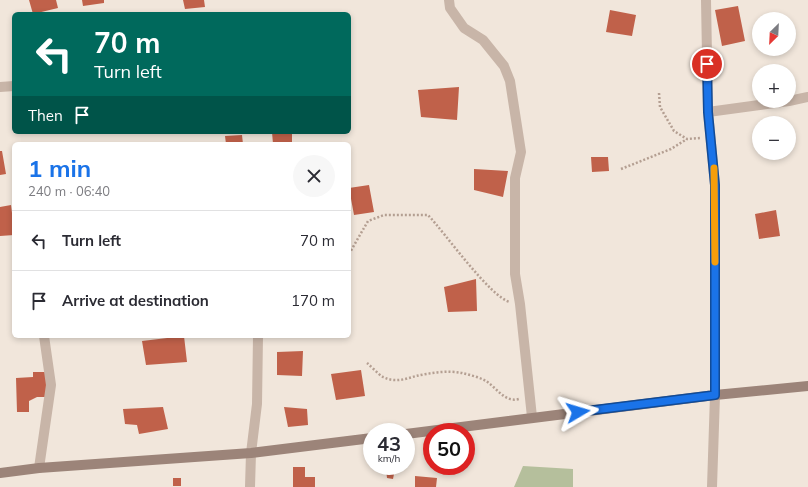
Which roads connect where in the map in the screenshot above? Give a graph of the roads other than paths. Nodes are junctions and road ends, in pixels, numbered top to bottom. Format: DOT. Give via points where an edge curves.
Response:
graph roads {
  1 [pos="449,0"];
  2 [pos="706,0"];
  3 [pos="12,86"];
  4 [pos="0,87"];
  5 [pos="808,98"];
  6 [pos="796,100"];
  7 [pos="752,106"];
  8 [pos="708,112"];
  9 [pos="44,338"];
  10 [pos="258,338"];
  11 [pos="808,386"];
  12 [pos="715,395"];
  13 [pos="532,418"];
  14 [pos="415,433"];
  15 [pos="363,439"];
  16 [pos="251,453"];
  17 [pos="39,468"];
  18 [pos="0,473"];
  19 [pos="250,487"];
  20 [pos="712,487"];
  1 -- 13 [label="street" via="450,8 464,28 483,40 504,66 510,81 521,152 515,178 515,274"];
  2 -- 8 [label="street"];
  3 -- 4 [label="street"];
  5 -- 6 [label="street"];
  7 -- 8 [label="street"];
  8 -- 12 [label="street" via="715,185"];
  9 -- 17 [label="street" via="50,385"];
  10 -- 16 [label="street" via="257,404"];
  11 -- 12 [label="main road"];
  12 -- 13 [label="main road"];
  12 -- 20 [label="street"];
  13 -- 14 [label="main road"];
  15 -- 16 [label="main road"];
  16 -- 17 [label="main road"];
  16 -- 19 [label="street"];
  17 -- 18 [label="main road"];
}
